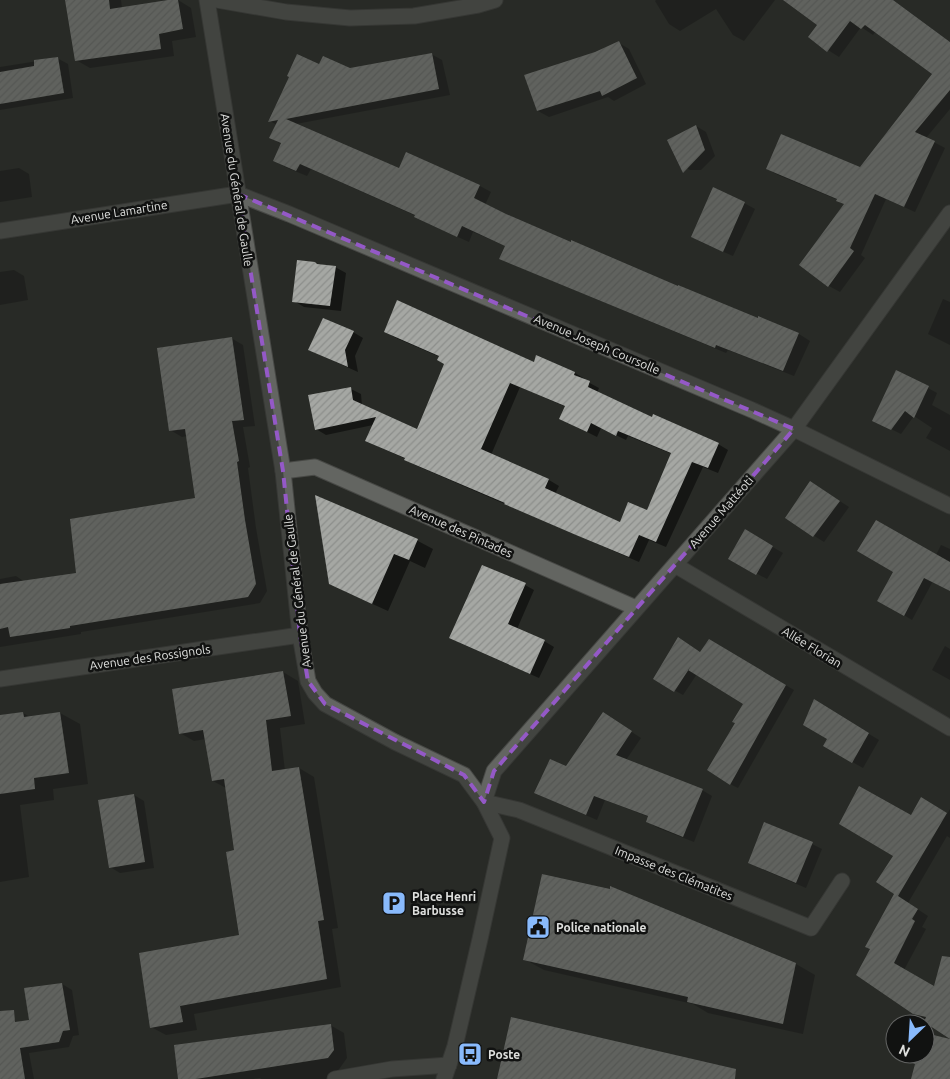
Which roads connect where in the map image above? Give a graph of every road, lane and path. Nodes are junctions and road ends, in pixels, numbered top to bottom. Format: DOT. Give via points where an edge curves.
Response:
graph roads {
  1 [pos="207,0"];
  2 [pos="217,0"];
  3 [pos="495,0"];
  4 [pos="238,194"];
  5 [pos="950,213"];
  6 [pos="0,231"];
  7 [pos="794,429"];
  8 [pos="283,471"];
  9 [pos="950,506"];
  10 [pos="675,565"];
  11 [pos="636,608"];
  12 [pos="300,635"];
  13 [pos="0,679"];
  14 [pos="950,728"];
  15 [pos="484,802"];
  16 [pos="842,881"];
  17 [pos="446,1072"];
  18 [pos="334,1079"];
  1 -- 4 [label="street, Avenue du Général de Gaulle"];
  2 -- 3 [label="street" via="286,12 350,18 414,16"];
  4 -- 6 [label="street, Avenue Lamartine"];
  4 -- 7 [label="street, Avenue Joseph Coursolle"];
  4 -- 8 [label="street, Avenue du Général de Gaulle"];
  5 -- 7 [label="street, Avenue Mattéoti"];
  7 -- 9 [label="street, Avenue Joseph Coursolle"];
  7 -- 10 [label="street, Avenue Mattéoti"];
  8 -- 11 [label="street, Avenue des Pintades" via="315,467"];
  8 -- 12 [label="street, Avenue du Général de Gaulle"];
  10 -- 11 [label="street, Avenue Mattéoti"];
  10 -- 14 [label="street, Allée Florian"];
  11 -- 15 [label="street, Avenue Mattéoti" via="494,772"];
  12 -- 13 [label="street, Avenue des Rossignols"];
  12 -- 15 [label="street, Avenue du Général de Gaulle" via="308,681 325,704 464,775"];
  15 -- 16 [label="street, Impasse des Clématites" via="519,810 811,928"];
  15 -- 17 [label="street, Avenue du Général de Gaulle" via="502,838 455,1046"];
  17 -- 18 [label="street" via="392,1069"];
}
